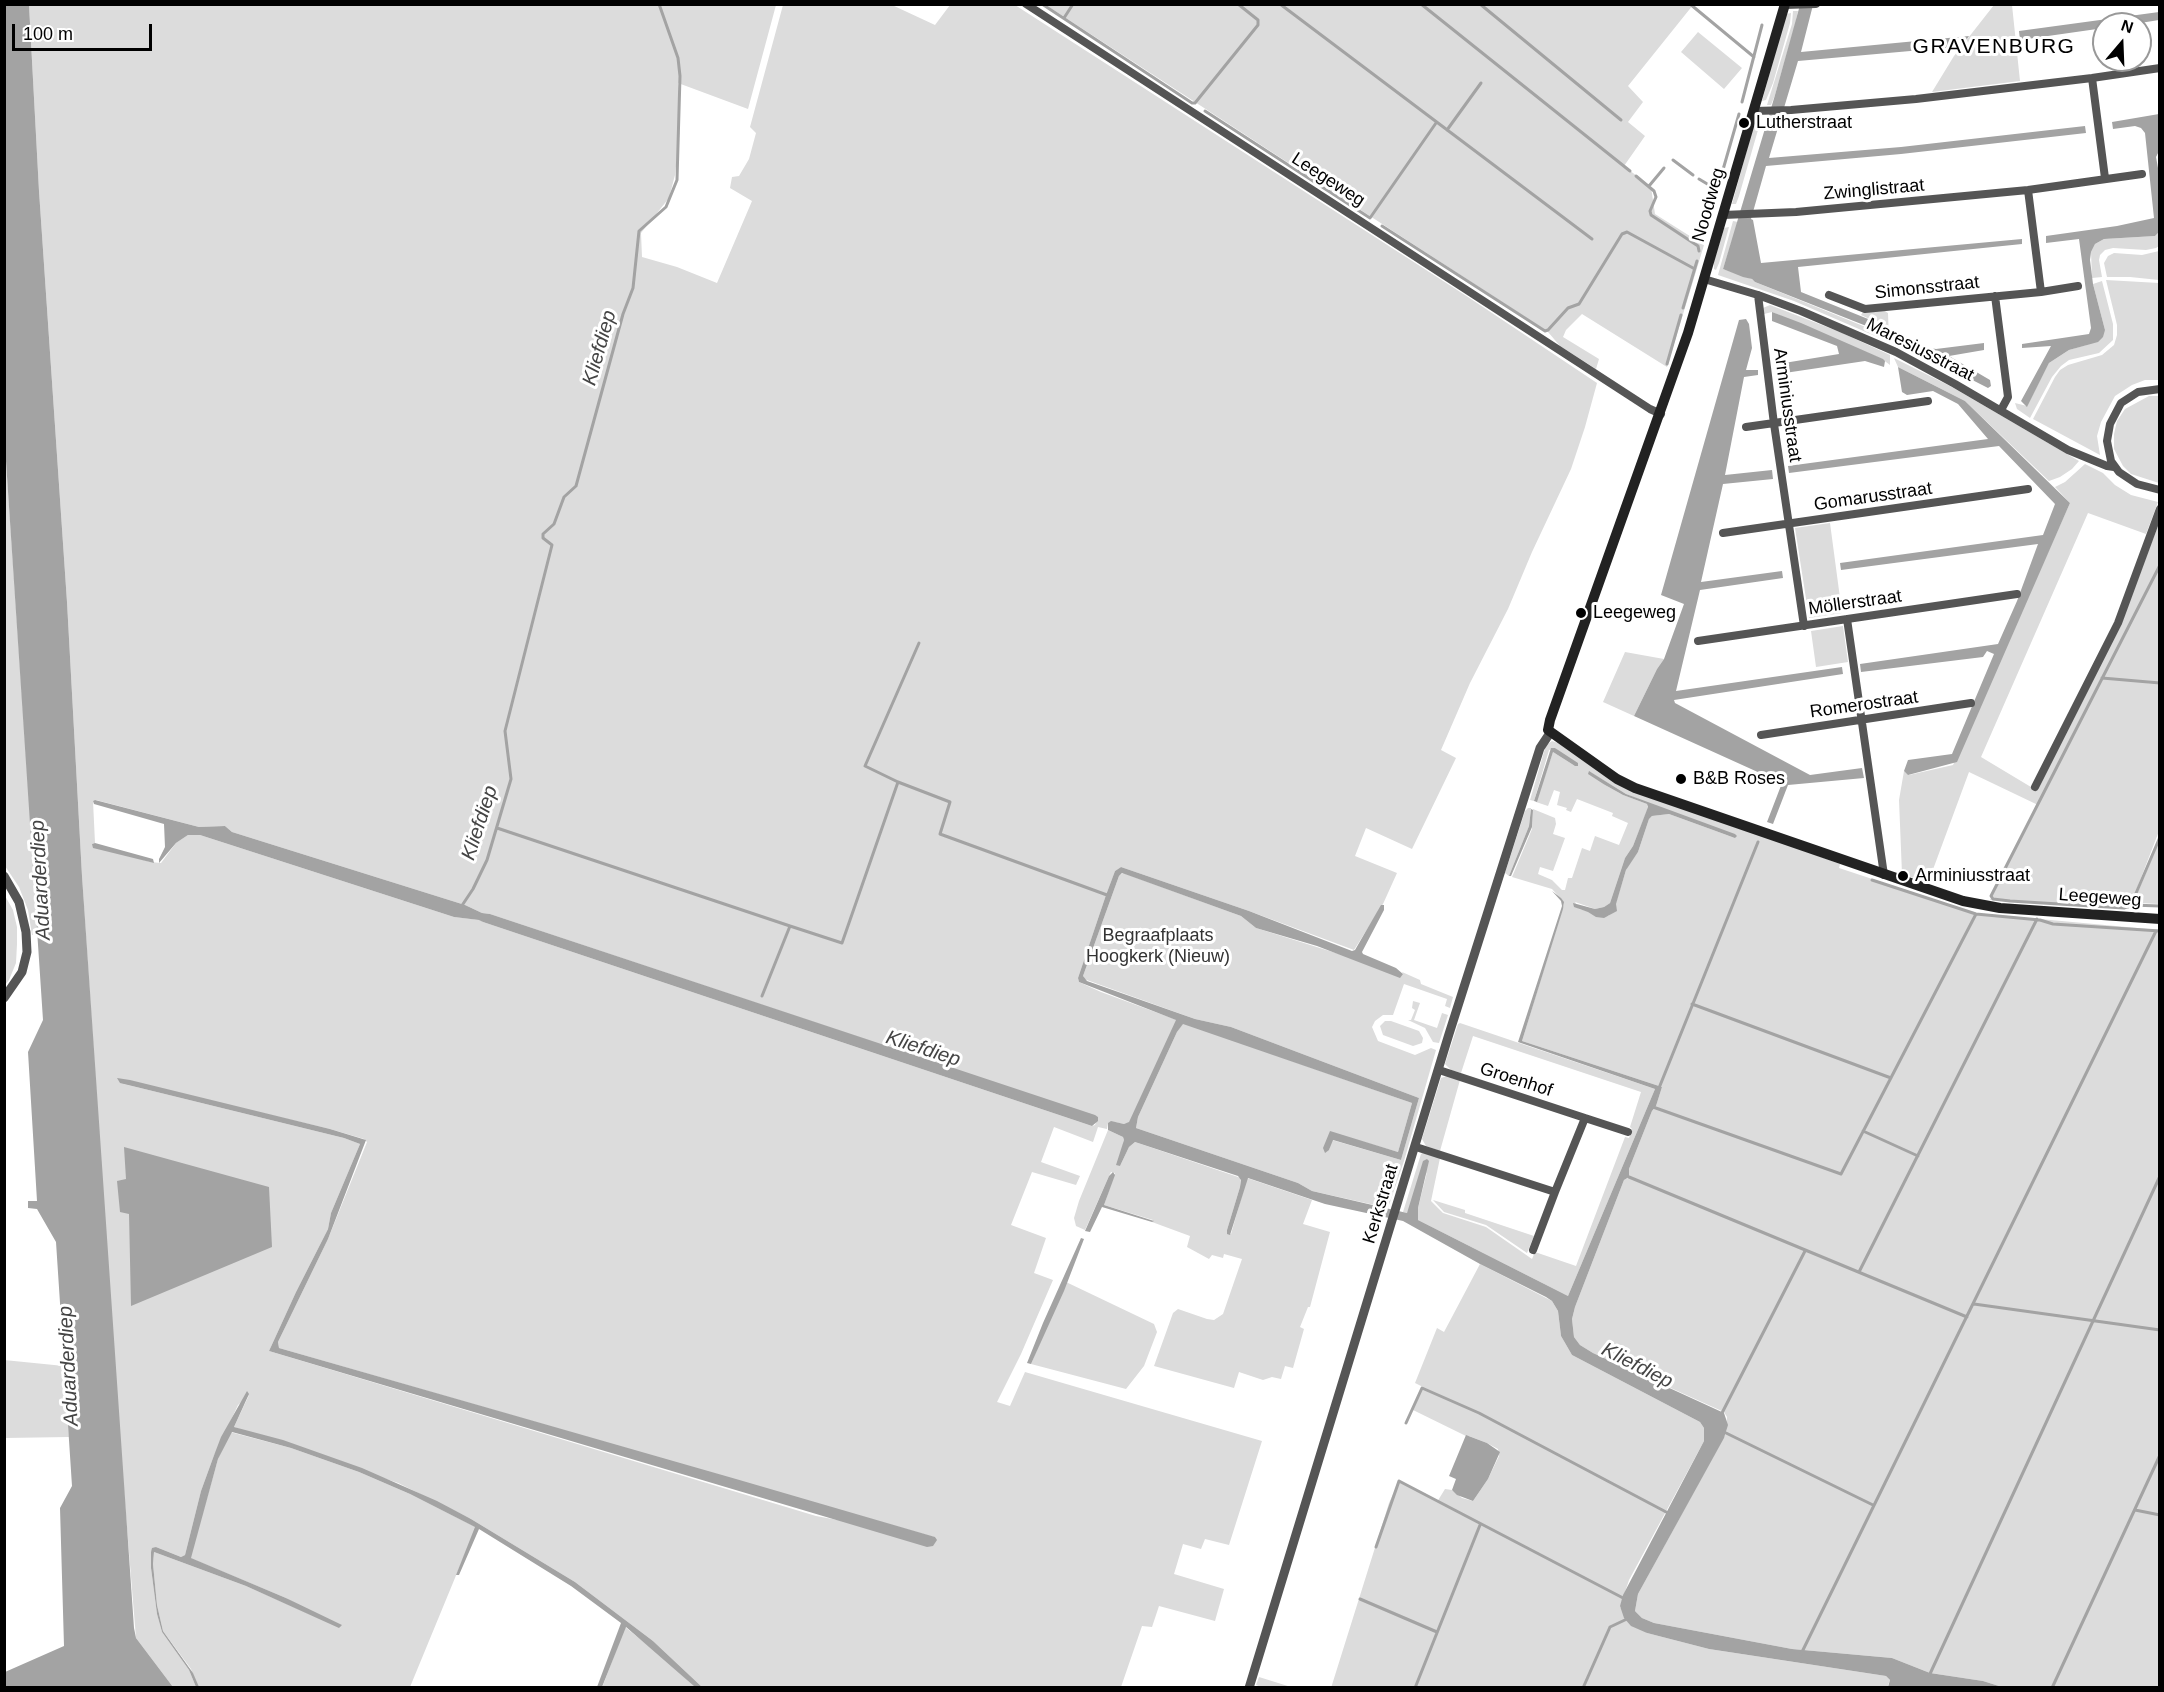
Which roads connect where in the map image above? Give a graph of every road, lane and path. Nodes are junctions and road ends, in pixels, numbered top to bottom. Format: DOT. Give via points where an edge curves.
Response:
graph roads {
  1 [pos="1026,4"];
  2 [pos="1816,4"];
  3 [pos="1788,5"];
  4 [pos="2160,68"];
  5 [pos="2092,78"];
  6 [pos="1758,111"];
  7 [pos="2142,174"];
  8 [pos="2105,178"];
  9 [pos="2028,190"];
  10 [pos="1728,215"];
  11 [pos="1704,279"];
  12 [pos="2078,286"];
  13 [pos="2041,292"];
  14 [pos="1758,295"];
  15 [pos="1829,295"];
  16 [pos="1995,297"];
  17 [pos="2160,389"];
  18 [pos="1928,401"];
  19 [pos="2001,410"];
  20 [pos="1661,414"];
  21 [pos="1774,424"];
  22 [pos="1746,427"];
  23 [pos="2114,467"];
  24 [pos="2028,489"];
  25 [pos="2160,490"];
  26 [pos="2160,509"];
  27 [pos="1790,524"];
  28 [pos="1723,533"];
  29 [pos="2017,594"];
  30 [pos="1847,619"];
  31 [pos="1804,626"];
  32 [pos="1698,641"];
  33 [pos="1971,703"];
  34 [pos="1862,720"];
  35 [pos="1550,733"];
  36 [pos="1761,735"];
  37 [pos="2035,787"];
  38 [pos="1884,875"];
  39 [pos="4,876"];
  40 [pos="2160,919"];
  41 [pos="4,998"];
  42 [pos="1439,1070"];
  43 [pos="1585,1118"];
  44 [pos="1628,1132"];
  45 [pos="1416,1147"];
  46 [pos="1555,1192"];
  47 [pos="1533,1250"];
  48 [pos="1249,1688"];
  1 -- 20 [label="street, Leegeweg"];
  2 -- 3 [label="street"];
  3 -- 6 [label="main road, Noodweg"];
  4 -- 5 [label="street"];
  5 -- 6 [label="street" via="1916,99"];
  5 -- 8 [label="street"];
  6 -- 10 [label="main road, Noodweg"];
  7 -- 8 [label="street, Zwinglistraat"];
  8 -- 9 [label="street, Zwinglistraat"];
  9 -- 10 [label="street, Zwinglistraat"];
  9 -- 13 [label="street"];
  10 -- 11 [label="main road, Noodweg"];
  11 -- 14 [label="street, Maresiusstraat"];
  11 -- 20 [label="main road, Noodweg"];
  12 -- 13 [label="street, Simonsstraat"];
  13 -- 16 [label="street, Simonsstraat"];
  14 -- 19 [label="street, Maresiusstraat" via="1891,350"];
  14 -- 21 [label="street, Arminiusstraat"];
  15 -- 16 [label="street, Simonsstraat" via="1865,309"];
  16 -- 19 [label="street, Simonsstraat" via="2008,397"];
  17 -- 23 [label="street" via="2132,395 2116,410 2107,441"];
  18 -- 21 [label="street"];
  19 -- 23 [label="street, Maresiusstraat" via="2068,450"];
  20 -- 35 [label="main road" via="1550,720"];
  21 -- 22 [label="street"];
  21 -- 27 [label="street, Arminiusstraat"];
  23 -- 25 [label="street, Maresiusstraat" via="2137,484"];
  24 -- 27 [label="street, Gomarusstraat"];
  26 -- 37 [label="street" via="2118,623"];
  27 -- 28 [label="street, Gomarusstraat"];
  27 -- 31 [label="street, Arminiusstraat"];
  29 -- 30 [label="street, Möllerstraat"];
  30 -- 31 [label="street, Möllerstraat"];
  30 -- 34 [label="street"];
  31 -- 32 [label="street, Möllerstraat"];
  33 -- 34 [label="street, Romerostraat"];
  34 -- 36 [label="street, Romerostraat"];
  34 -- 38 [label="street"];
  35 -- 38 [label="main road, Leegeweg" via="1635,788"];
  35 -- 42 [label="street, Kerkstraat" via="1540,748"];
  38 -- 40 [label="main road, Leegeweg" via="1988,906"];
  39 -- 41 [label="street" via="19,902 27,952 22,972"];
  42 -- 43 [label="street, Groenhof"];
  42 -- 45 [label="street, Kerkstraat"];
  43 -- 44 [label="street, Groenhof"];
  43 -- 46 [label="street"];
  45 -- 46 [label="street"];
  45 -- 48 [label="street, Kerkstraat"];
  46 -- 47 [label="street"];
}
